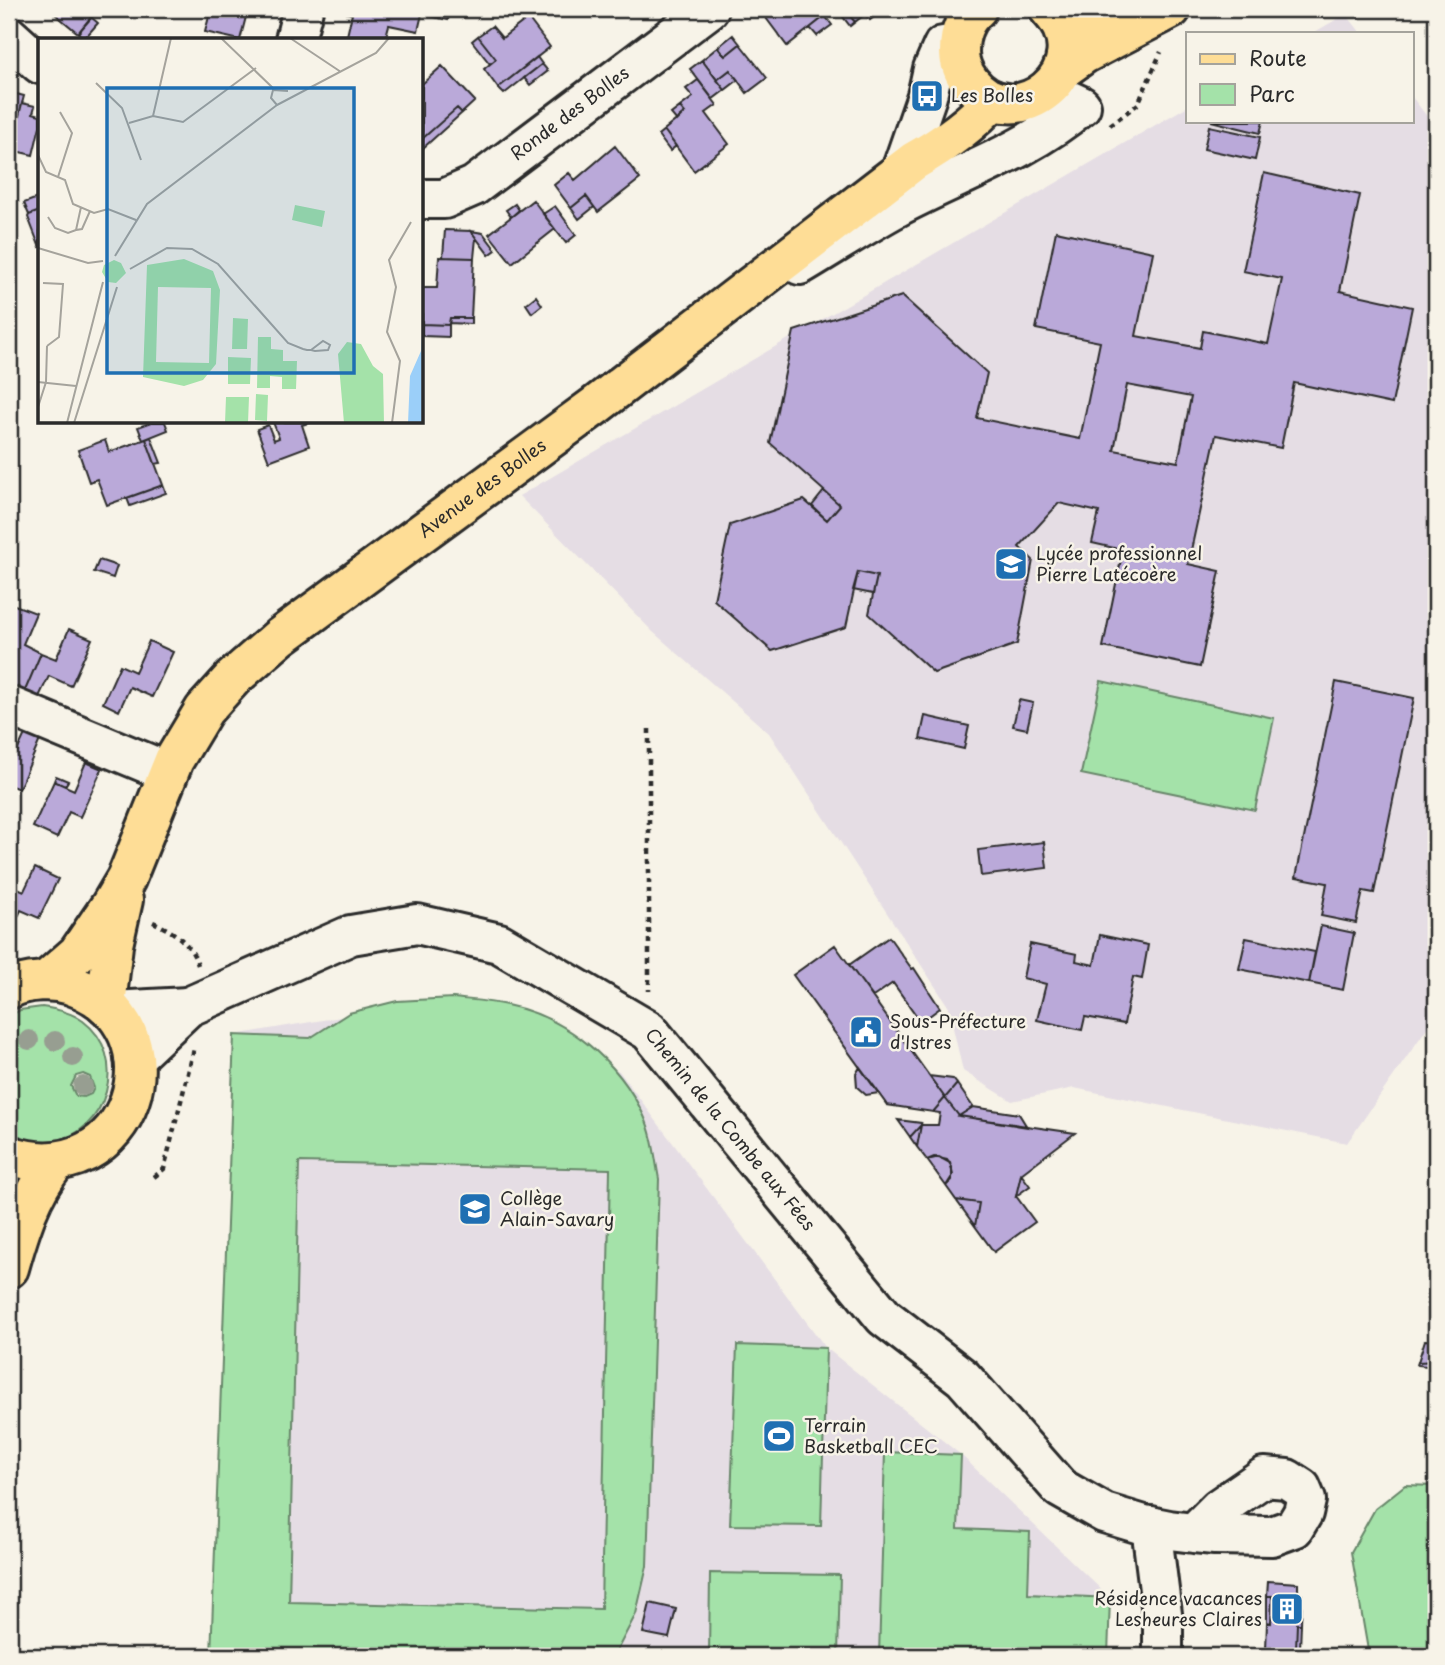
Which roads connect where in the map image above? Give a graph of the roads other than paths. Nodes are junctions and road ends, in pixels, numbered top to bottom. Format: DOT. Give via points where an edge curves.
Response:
graph roads {
  1 [pos="303,9"];
  2 [pos="709,9"];
  3 [pos="977,9"];
  4 [pos="1105,9"];
  5 [pos="1053,13"];
  6 [pos="1168,26"];
  7 [pos="9,36"];
  8 [pos="296,38"];
  9 [pos="955,55"];
  10 [pos="38,62"];
  11 [pos="1055,80"];
  12 [pos="993,100"];
  13 [pos="908,166"];
  14 [pos="424,199"];
  15 [pos="768,274"];
  16 [pos="9,706"];
  17 [pos="168,772"];
  18 [pos="126,879"];
  19 [pos="46,981"];
  20 [pos="9,989"];
  21 [pos="194,990"];
  22 [pos="109,1008"];
  23 [pos="134,1058"];
  24 [pos="9,1155"];
  25 [pos="57,1162"];
  26 [pos="9,1268"];
  27 [pos="1151,1526"];
  28 [pos="1194,1532"];
  29 [pos="1163,1656"];
  1 -- 8 [label="street"];
  2 -- 14 [label="street, Ronde des Bolles" via="474,186 444,199"];
  3 -- 9 [label="main road, Avenue des Bolles" via="964,24"];
  4 -- 5 [label="main road" via="1087,15"];
  5 -- 11 [label="main road" via="1066,39 1067,56"];
  6 -- 11 [label="main road" via="1084,54"];
  7 -- 10 [label="street"];
  9 -- 12 [label="main road" via="975,89"];
  9 -- 13 [label="main road, Avenue des Bolles" via="942,120"];
  11 -- 12 [label="main road" via="1027,101"];
  11 -- 15 [label="street" via="1081,106 1059,124 898,207 799,265"];
  12 -- 13 [label="main road, Avenue des Bolles" via="949,141"];
  13 -- 15 [label="main road, Avenue des Bolles"];
  15 -- 17 [label="main road, Avenue des Bolles" via="280,637 204,710"];
  16 -- 17 [label="street"];
  17 -- 18 [label="main road, Avenue des Bolles"];
  18 -- 19 [label="main road, Avenue des Bolles" via="78,953"];
  18 -- 22 [label="main road, Avenue des Bolles" via="113,945"];
  19 -- 20 [label="main road"];
  19 -- 22 [label="main road" via="81,989"];
  21 -- 22 [label="street"];
  21 -- 23 [label="street"];
  21 -- 27 [label="street, Chemin de la Combe aux Fées" via="351,935 417,924 499,943 649,1031 884,1317 963,1378 1060,1488 1104,1513"];
  22 -- 23 [label="main road" via="125,1030"];
  23 -- 25 [label="main road" via="135,1083 127,1109 111,1133 91,1150"];
  24 -- 25 [label="main road"];
  25 -- 26 [label="main road" via="42,1179 24,1218"];
  27 -- 28 [label="street, Chemin de la Combe aux Fées"];
  27 -- 29 [label="street"];
}
